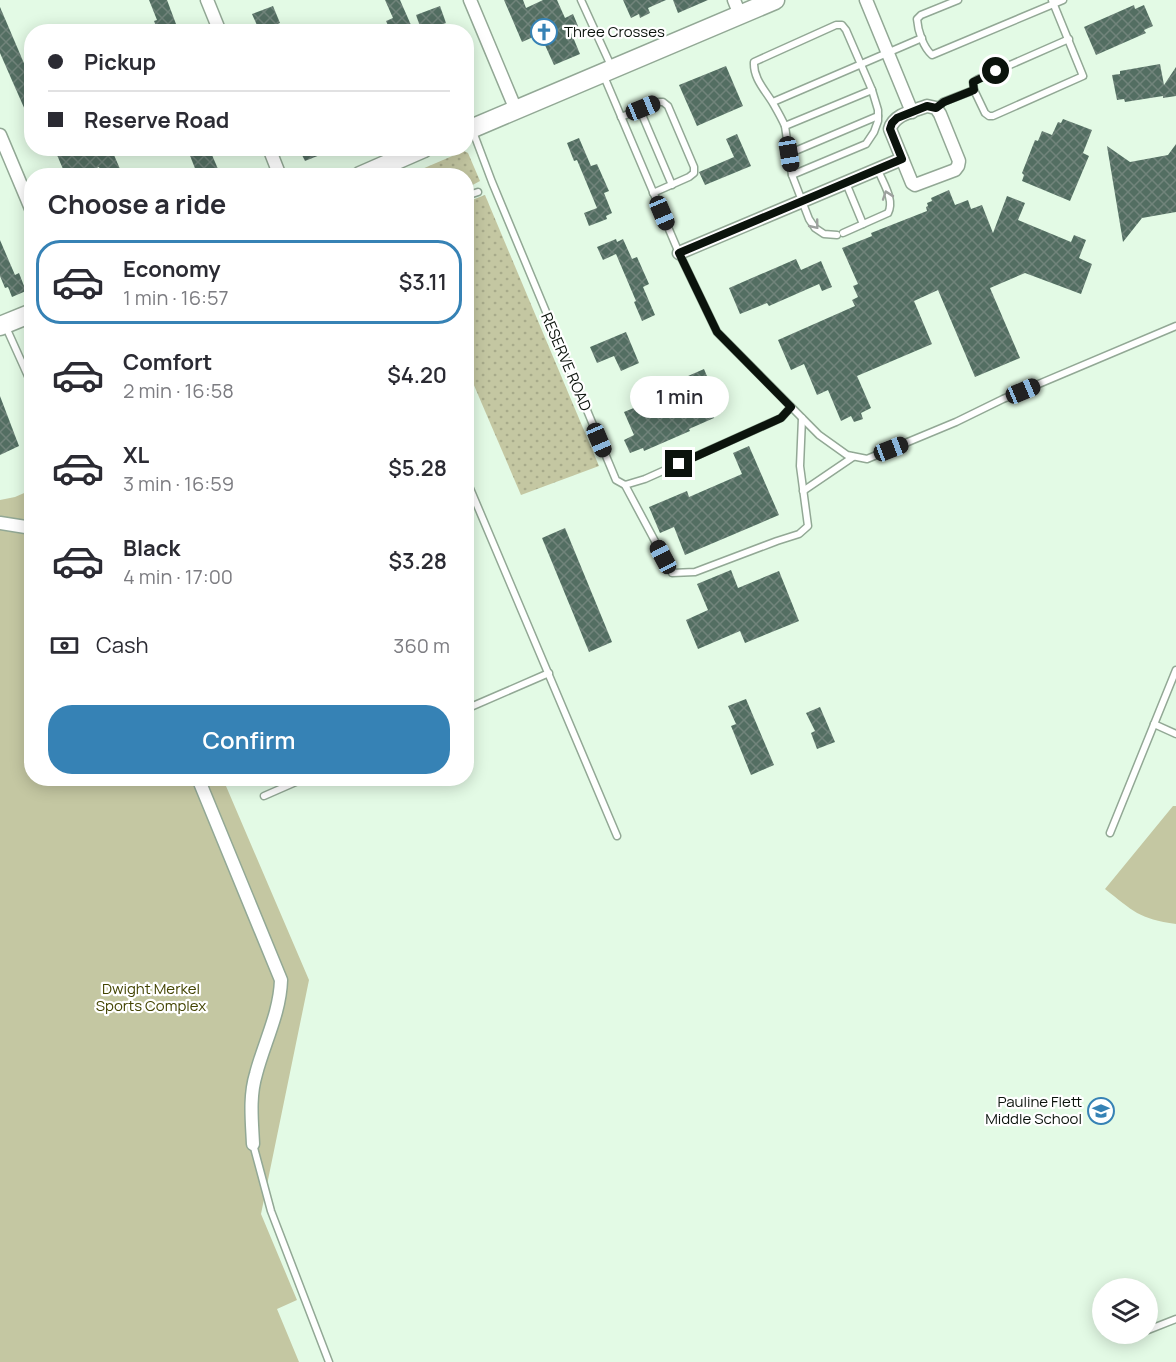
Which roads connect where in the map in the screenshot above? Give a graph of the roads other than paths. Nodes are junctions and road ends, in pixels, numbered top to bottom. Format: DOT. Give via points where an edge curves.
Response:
graph roads {
  1 [pos="207,0"];
  2 [pos="470,0"];
  3 [pos="581,0"];
  4 [pos="775,0"];
  5 [pos="866,0"];
  6 [pos="958,0"];
  7 [pos="1064,0"];
  8 [pos="1053,2"];
  9 [pos="737,7"];
  10 [pos="217,24"];
  11 [pos="922,38"];
  12 [pos="1069,39"];
  13 [pos="888,51"];
  14 [pos="861,63"];
  15 [pos="607,71"];
  16 [pos="872,90"];
  17 [pos="974,90"];
  18 [pos="773,102"];
  19 [pos="936,108"];
  20 [pos="516,110"];
  21 [pos="640,110"];
  22 [pos="912,112"];
  23 [pos="878,116"];
  24 [pos="621,117"];
  25 [pos="785,126"];
  26 [pos="474,128"];
  27 [pos="0,135"];
  28 [pos="474,141"];
  29 [pos="789,154"];
  30 [pos="406,156"];
  31 [pos="902,159"];
  32 [pos="378,168"];
  33 [pos="878,170"];
  34 [pos="792,175"];
  35 [pos="846,183"];
  36 [pos="672,185"];
  37 [pos="24,192"];
  38 [pos="478,192"];
  39 [pos="474,193"];
  40 [pos="653,193"];
  41 [pos="802,201"];
  42 [pos="863,224"];
  43 [pos="679,253"];
  44 [pos="24,316"];
  45 [pos="2,325"];
  46 [pos="1176,326"];
  47 [pos="24,369"];
  48 [pos="791,407"];
  49 [pos="802,418"];
  50 [pos="853,457"];
  51 [pos="625,485"];
  52 [pos="803,491"];
  53 [pos="474,498"];
  54 [pos="0,523"];
  55 [pos="24,527"];
  56 [pos="1176,670"];
  57 [pos="549,674"];
  58 [pos="474,706"];
  59 [pos="1154,724"];
  60 [pos="1176,734"];
  61 [pos="201,786"];
  62 [pos="287,786"];
  63 [pos="264,796"];
  64 [pos="1110,833"];
  65 [pos="617,836"];
  66 [pos="253,1144"];
  67 [pos="1176,1319"];
  68 [pos="1158,1326"];
  69 [pos="329,1362"];
  1 -- 10 [label="street"];
  2 -- 20 [label="street"];
  3 -- 15 [label="lane"];
  4 -- 9 [label="main road"];
  5 -- 13 [label="street"];
  6 -- 11 [label="lane" via="917,19"];
  7 -- 8 [label="lane"];
  8 -- 11 [label="lane" via="936,55 928,51"];
  8 -- 12 [label="lane"];
  9 -- 15 [label="main road"];
  11 -- 13 [label="lane"];
  12 -- 17 [label="lane" via="978,79 973,82"];
  12 -- 17 [label="lane" via="1083,72 1080,78 993,116 985,113"];
  13 -- 14 [label="lane"];
  13 -- 22 [label="street"];
  14 -- 16 [label="lane"];
  14 -- 18 [label="lane"];
  14 -- 18 [label="lane" via="842,25 758,59 754,67 763,91"];
  15 -- 20 [label="main road"];
  15 -- 24 [label="lane"];
  16 -- 23 [label="lane"];
  16 -- 25 [label="lane"];
  17 -- 19 [label="lane"];
  18 -- 25 [label="lane"];
  19 -- 22 [label="street" via="927,106"];
  19 -- 31 [label="street" via="958,166 915,185"];
  20 -- 26 [label="main road"];
  21 -- 24 [label="lane"];
  21 -- 36 [label="lane"];
  21 -- 36 [label="lane" via="659,102 668,106 694,173"];
  22 -- 31 [label="street" via="897,118 890,129"];
  23 -- 29 [label="lane"];
  23 -- 34 [label="lane" via="866,144"];
  24 -- 40 [label="lane"];
  25 -- 29 [label="lane"];
  27 -- 37 [label="street"];
  28 -- 51 [label="lane, RESERVE ROAD" via="616,480"];
  29 -- 34 [label="lane"];
  30 -- 32 [label="main road"];
  31 -- 33 [label="street"];
  33 -- 35 [label="street"];
  42 -- 33 [label="lane, one-way" via="891,208"];
  34 -- 41 [label="lane"];
  35 -- 41 [label="street"];
  35 -- 42 [label="lane"];
  36 -- 40 [label="lane"];
  38 -- 39 [label="lane"];
  40 -- 43 [label="lane"];
  41 -- 42 [label="lane, one-way" via="815,228 824,234 840,234"];
  41 -- 43 [label="street"];
  43 -- 48 [label="lane" via="717,332"];
  44 -- 45 [label="main road"];
  45 -- 47 [label="lane"];
  46 -- 50 [label="lane" via="867,459"];
  48 -- 49 [label="lane"];
  48 -- 51 [label="lane" via="781,418 752,432"];
  49 -- 50 [label="lane" via="819,435"];
  49 -- 52 [label="lane"];
  50 -- 52 [label="lane"];
  51 -- 52 [label="lane, RESERVE ROAD" via="672,573 695,572 799,534 808,526"];
  53 -- 57 [label="lane"];
  54 -- 55 [label="street"];
  56 -- 59 [label="lane"];
  57 -- 58 [label="lane"];
  57 -- 65 [label="lane"];
  59 -- 60 [label="lane"];
  59 -- 64 [label="lane"];
  61 -- 66 [label="street" via="281,980 278,1007 252,1097"];
  62 -- 63 [label="lane"];
  66 -- 69 [label="lane" via="271,1211"];
  67 -- 68 [label="lane"];
}
